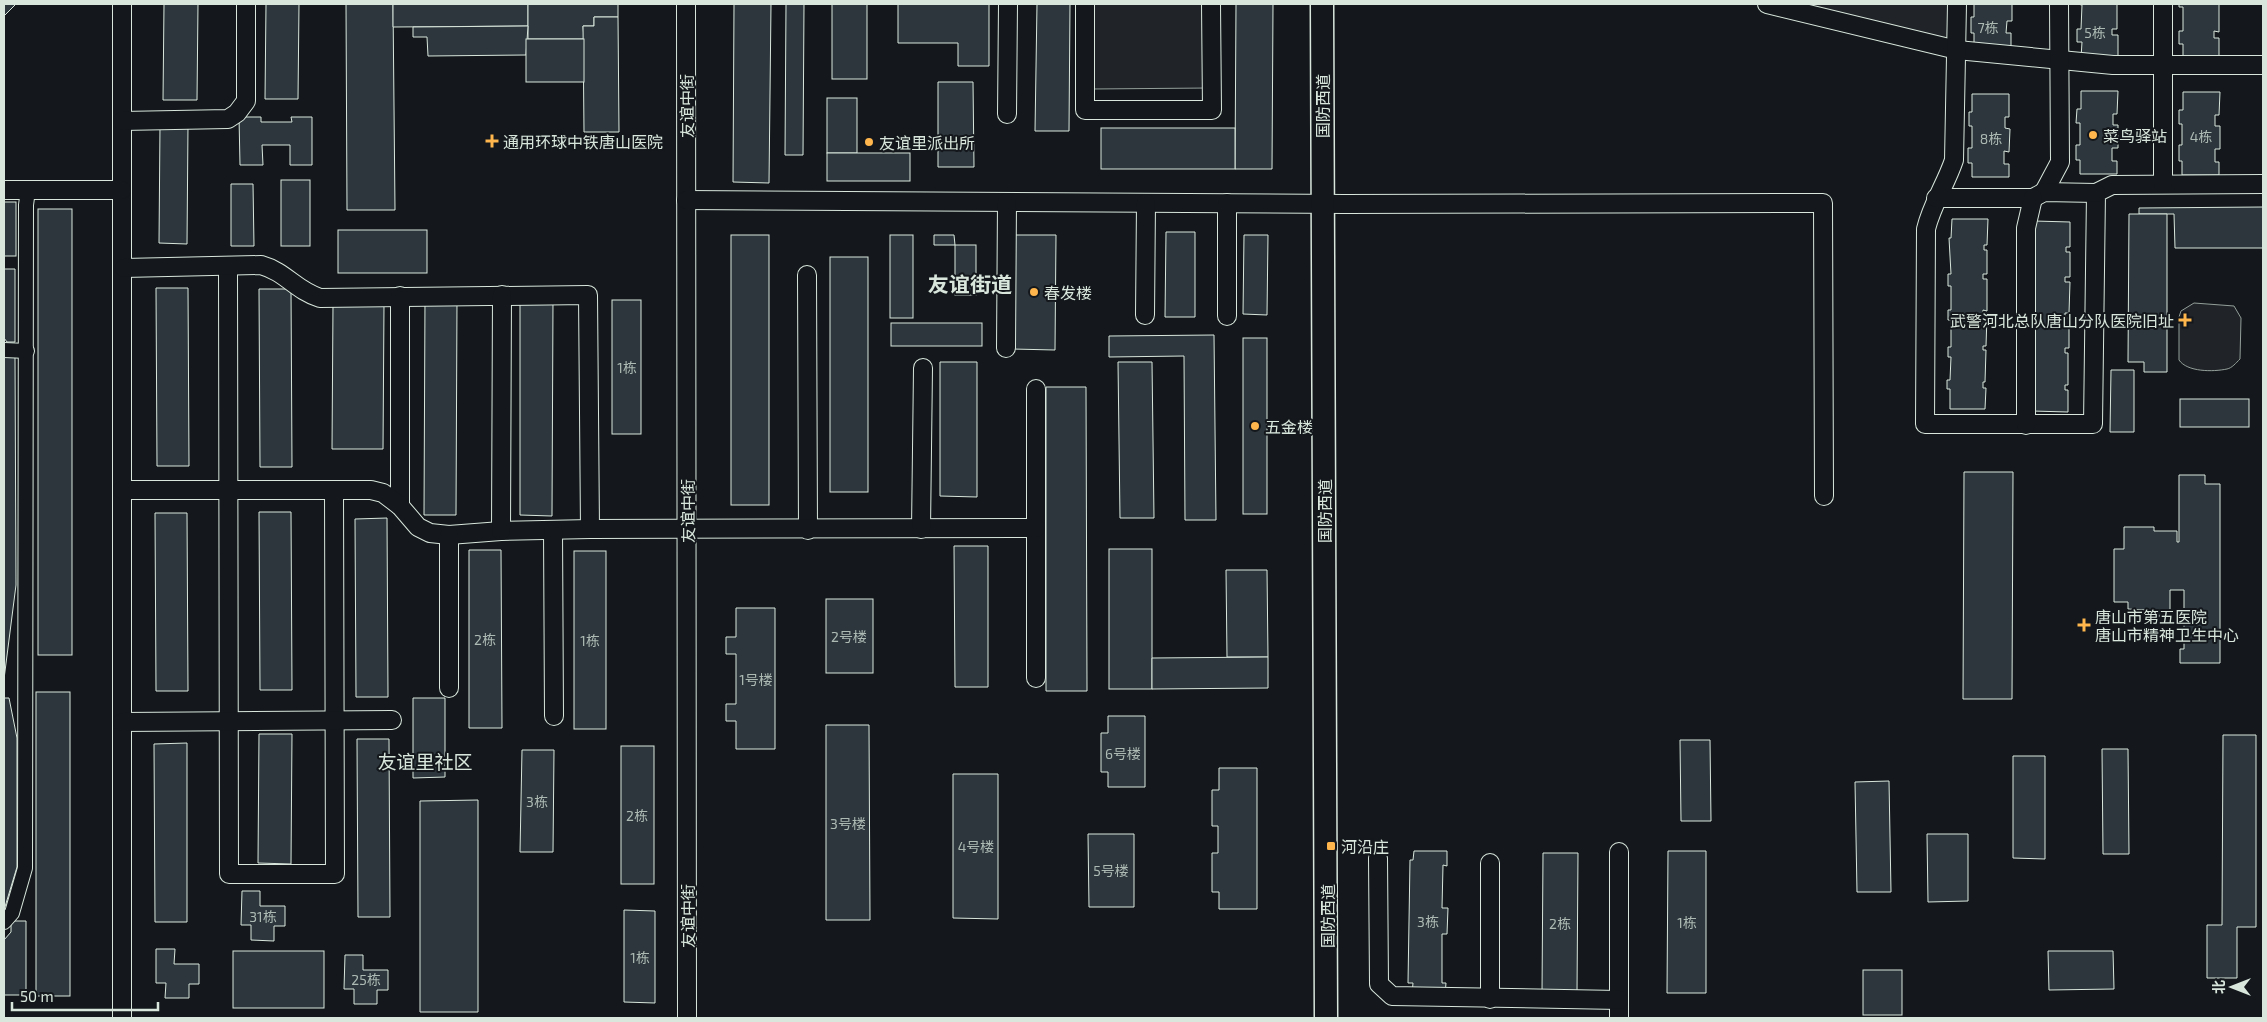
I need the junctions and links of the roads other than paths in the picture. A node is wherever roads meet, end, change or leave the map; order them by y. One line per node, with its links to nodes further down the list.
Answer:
1 (122, 4): 17 (street)
2 (246, 4): 17 (street)
3 (686, 4): 26 (street, 友谊中街)
4 (1008, 4): 16 (street)
5 (1085, 4): 6 (street)
6 (1211, 4)
7 (1322, 4): 30 (street, 国防西道)
8 (1773, 4): 12 (street)
9 (1957, 4): 12 (street)
10 (2059, 4): 13 (street)
11 (2163, 4): 14 (street)
12 (1957, 50): 13 (street); 25 (street)
13 (2060, 61): 14 (street); 24 (street)
14 (2163, 65): 15 (street); 18 (street)
15 (2263, 65)
16 (1007, 114)
17 (122, 121): 22 (street)
18 (2163, 184): 19 (street); 23 (street)
19 (2263, 184)
20 (4, 190): 21 (street)
21 (28, 190): 22 (street); 40 (street)
22 (122, 190): 32 (street)
23 (2096, 193): 24 (street); 43 (street)
24 (2038, 195): 25 (street); 43 (street)
25 (1936, 198): 43 (street)
26 (686, 200): 27 (street); 53 (street, 友谊中街)
27 (1007, 202): 28 (street); 38 (street)
28 (1146, 203): 29 (street); 36 (street)
29 (1228, 203): 30 (street); 37 (street)
30 (1322, 204): 47 (street); 72 (street, 国防西道)
31 (228, 267): 32 (street); 35 (street); 45 (street)
32 (124, 268): 44 (street)
33 (807, 275): 54 (street)
34 (502, 295): 35 (street); 50 (street); 55 (street)
35 (400, 296): 48 (street)
36 (1145, 315)
37 (1227, 316)
38 (1006, 348)
39 (4, 350): 40 (street)
40 (27, 351): 67 (street)
41 (923, 368): 51 (street)
42 (1036, 389): 49 (street)
43 (2026, 425)
44 (122, 490): 45 (street); 63 (street)
45 (229, 490): 46 (street); 61 (street)
46 (334, 490): 48 (street); 62 (street)
47 (1824, 496)
48 (400, 506): 56 (street)
49 (1036, 528): 51 (street); 57 (street)
50 (590, 529): 52 (street); 53 (street)
51 (921, 529): 54 (street)
52 (552, 530): 55 (street); 59 (street)
53 (686, 530): 54 (street); 71 (street, 友谊中街)
54 (808, 530)
55 (501, 531): 56 (street)
56 (449, 535): 58 (street)
57 (1036, 678)
58 (449, 688)
59 (554, 716)
60 (392, 720): 62 (street)
61 (229, 721): 62 (street); 62 (street); 63 (street)
62 (335, 721)
63 (122, 722): 70 (street)
64 (1620, 852): 69 (street)
65 (1378, 858): 68 (street)
66 (1490, 863): 68 (street)
67 (4, 922)
68 (1490, 999): 69 (street)
69 (1620, 1000): 73 (street)
70 (122, 1018)
71 (687, 1018)
72 (1326, 1018)
73 (1620, 1018)

